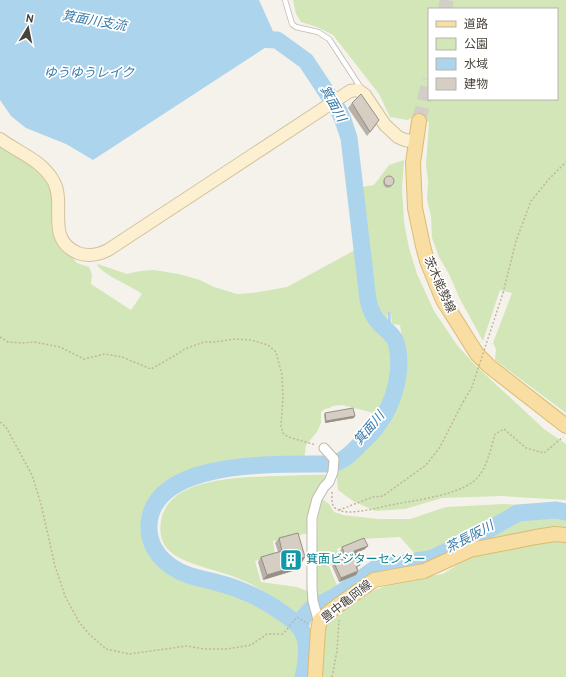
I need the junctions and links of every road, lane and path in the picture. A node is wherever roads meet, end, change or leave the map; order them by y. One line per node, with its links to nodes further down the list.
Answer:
1 (285, 0): 2 (lane)
2 (359, 91): 4 (street); 5 (street)
3 (419, 121): 5 (main road, 茨木能勢線)
4 (0, 139)
5 (416, 145): 9 (main road, 茨木能勢線)
6 (566, 162): 13 (path, bridge)
7 (0, 337): 11 (path)
8 (0, 422): 16 (path)
9 (566, 426)
10 (566, 434): 13 (path)
11 (324, 448): 16 (street)
12 (332, 491): 13 (path)
13 (339, 510)
14 (566, 535): 15 (main road, 豊中亀岡線)
15 (341, 604): 16 (main road, 豊中亀岡線); 18 (path)
16 (313, 614): 17 (main road, 豊中亀岡線)
17 (315, 677)
18 (332, 677)

